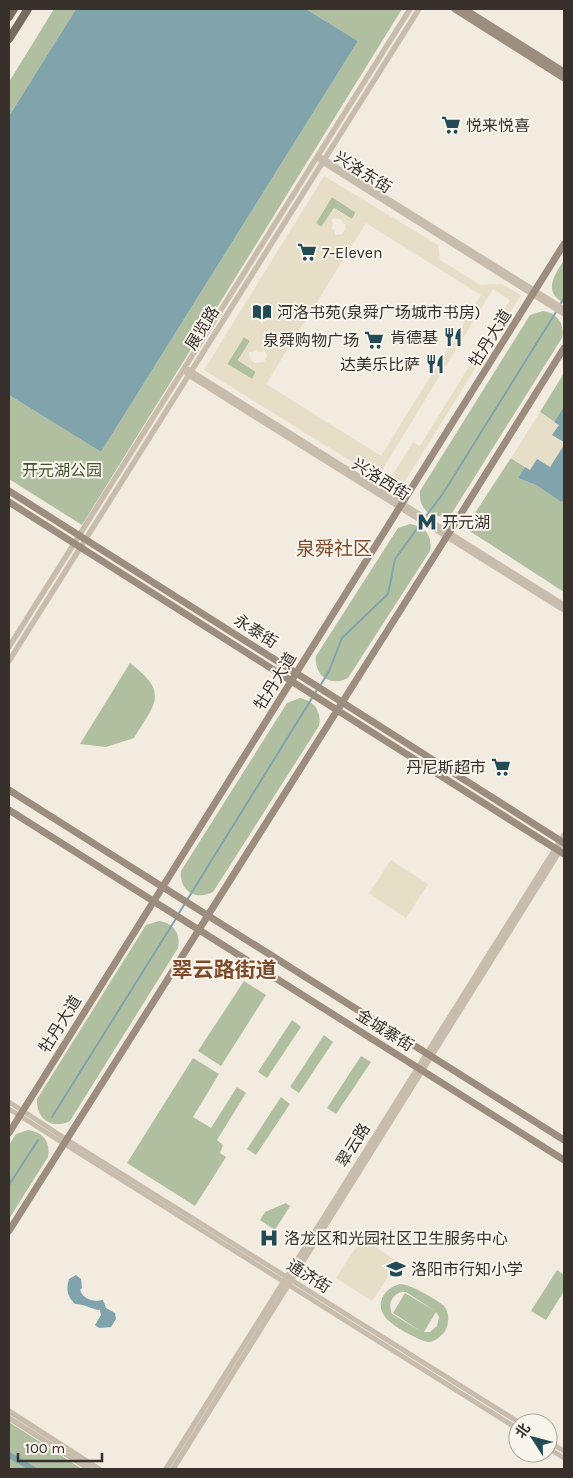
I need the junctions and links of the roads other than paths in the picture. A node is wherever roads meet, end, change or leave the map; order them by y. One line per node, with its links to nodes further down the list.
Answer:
1 (14, 9): 7 (main road)
2 (28, 9): 8 (main road)
3 (410, 9): 11 (street, 展览路)
4 (419, 9): 12 (street, 展览路)
5 (454, 9): 10 (main road)
6 (464, 9): 9 (main road)
7 (9, 17)
8 (9, 39)
9 (564, 72)
10 (564, 78)
11 (318, 158): 12 (street, 兴洛东街); 18 (street, 展览路)
12 (324, 161): 14 (street, 兴洛东街); 18 (street, 展览路)
13 (564, 244): 14 (main road, 牡丹大道)
14 (534, 292): 15 (street, 兴洛东街); 16 (street, 兴洛东街); 21 (main road, 牡丹大道)
15 (564, 309)
16 (564, 314)
17 (564, 348): 22 (main road)
18 (187, 371): 21 (street, 兴洛西街); 23 (street, 展览路)
19 (9, 491): 23 (main road, 永泰街)
20 (9, 502): 24 (main road, 永泰街)
21 (402, 505): 22 (street, 兴洛西街); 29 (main road, 牡丹大道)
22 (448, 535): 25 (street, 兴洛西街); 26 (street, 兴洛西街); 31 (main road)
23 (82, 537): 24 (street, 展览路); 29 (main road, 永泰街)
24 (77, 545): 27 (street, 展览路); 28 (street, 展览路); 30 (main road, 永泰街)
25 (564, 605)
26 (564, 610)
27 (9, 648)
28 (9, 661)
29 (296, 673): 30 (main road, 牡丹大道); 31 (main road, 永泰街)
30 (291, 681): 32 (main road, 永泰街); 36 (main road, 牡丹大道)
31 (342, 702): 32 (main road); 35 (main road, 永泰街)
32 (336, 710): 35 (main road, 永泰街); 38 (main road)
33 (9, 790): 36 (main road)
34 (9, 810): 37 (main road)
35 (562, 845): 40 (street, 翠云路)
36 (162, 886): 37 (main road, 牡丹大道); 38 (main road, 金城寨街)
37 (153, 902): 39 (main road, 金城寨街); 44 (main road, 牡丹大道)
38 (207, 915): 39 (main road); 40 (main road, 金城寨街)
39 (198, 930): 41 (main road, 金城寨街); 47 (main road)
40 (429, 1054): 41 (street, 翠云路); 46 (main road, 金城寨街)
41 (420, 1068): 48 (main road, 金城寨街); 50 (street, 翠云路)
42 (9, 1102): 44 (street, 通济街)
43 (9, 1109): 44 (street, 通济街)
44 (21, 1113): 45 (main road, 牡丹大道); 47 (street, 通济街)
45 (9, 1133)
46 (564, 1140)
47 (65, 1142): 49 (main road); 50 (street, 通济街)
48 (564, 1160)
49 (9, 1231)
50 (287, 1281): 52 (street, 通济街); 54 (street, 通济街); 57 (street, 翠云路); 58 (street, 翠云路)
51 (9, 1411): 56 (street)
52 (508, 1416)
53 (9, 1418): 55 (street)
54 (508, 1423)
55 (89, 1469)
56 (99, 1469)
57 (166, 1469)
58 (173, 1469)

